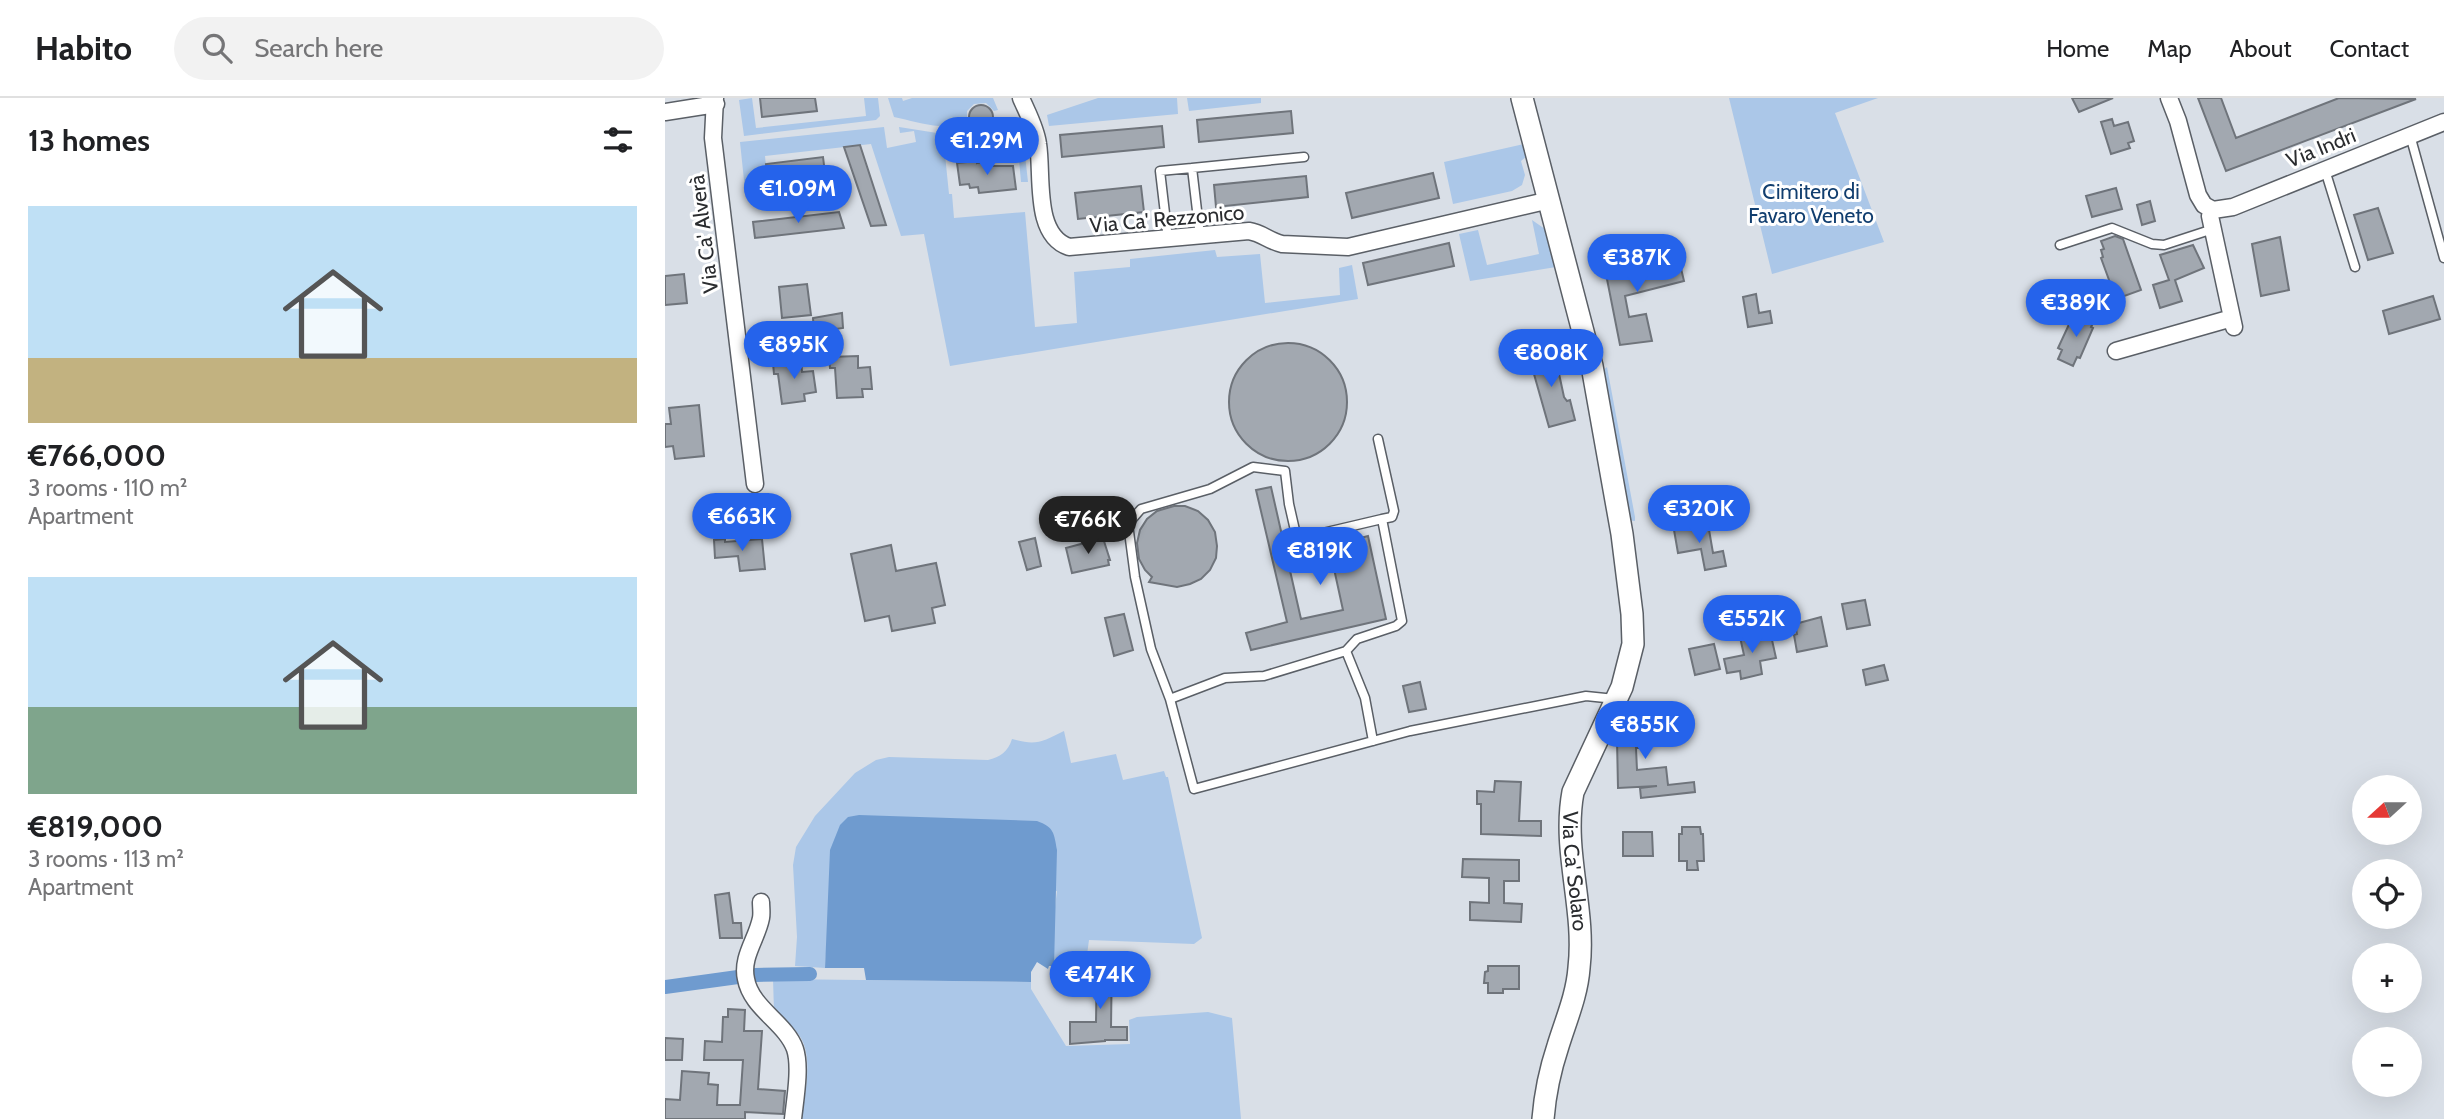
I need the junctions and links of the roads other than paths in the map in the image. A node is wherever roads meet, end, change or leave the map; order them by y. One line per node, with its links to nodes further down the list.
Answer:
1 (1021, 98): 15 (street, Via Ca' Rezzonico)
2 (1523, 98): 11 (street, Via Ca' Solaro)
3 (2169, 98): 12 (street)
4 (715, 101): 5 (street, Via Ca' Alverà); 21 (street, Via Ca' Alverà)
5 (665, 112)
6 (2444, 122): 7 (street, Via Indri)
7 (2410, 135): 10 (street, Via Indri); 17 (lane)
8 (1304, 157): 9 (lane)
9 (1192, 168): 14 (lane); 15 (lane)
10 (2325, 170): 12 (street, Via Indri); 18 (lane)
11 (1550, 200): 14 (street, Via Ca' Rezzonico); 25 (street, Via Ca' Solaro)
12 (2213, 210): 13 (street)
13 (2213, 229): 16 (lane); 19 (street)
14 (1200, 236): 15 (street, Via Ca' Rezzonico)
15 (1168, 239)
16 (2060, 245)
17 (2444, 258)
18 (2354, 267)
19 (2116, 351)
20 (1378, 439): 22 (lane)
21 (755, 484)
22 (1382, 519): 23 (lane); 24 (lane)
23 (1346, 651): 24 (lane); 26 (lane)
24 (1170, 699): 26 (lane)
25 (1618, 699): 26 (lane); 29 (street, Via Ca' Solaro)
26 (1373, 741)
27 (761, 902): 28 (street)
28 (793, 1119)
29 (1543, 1119)

